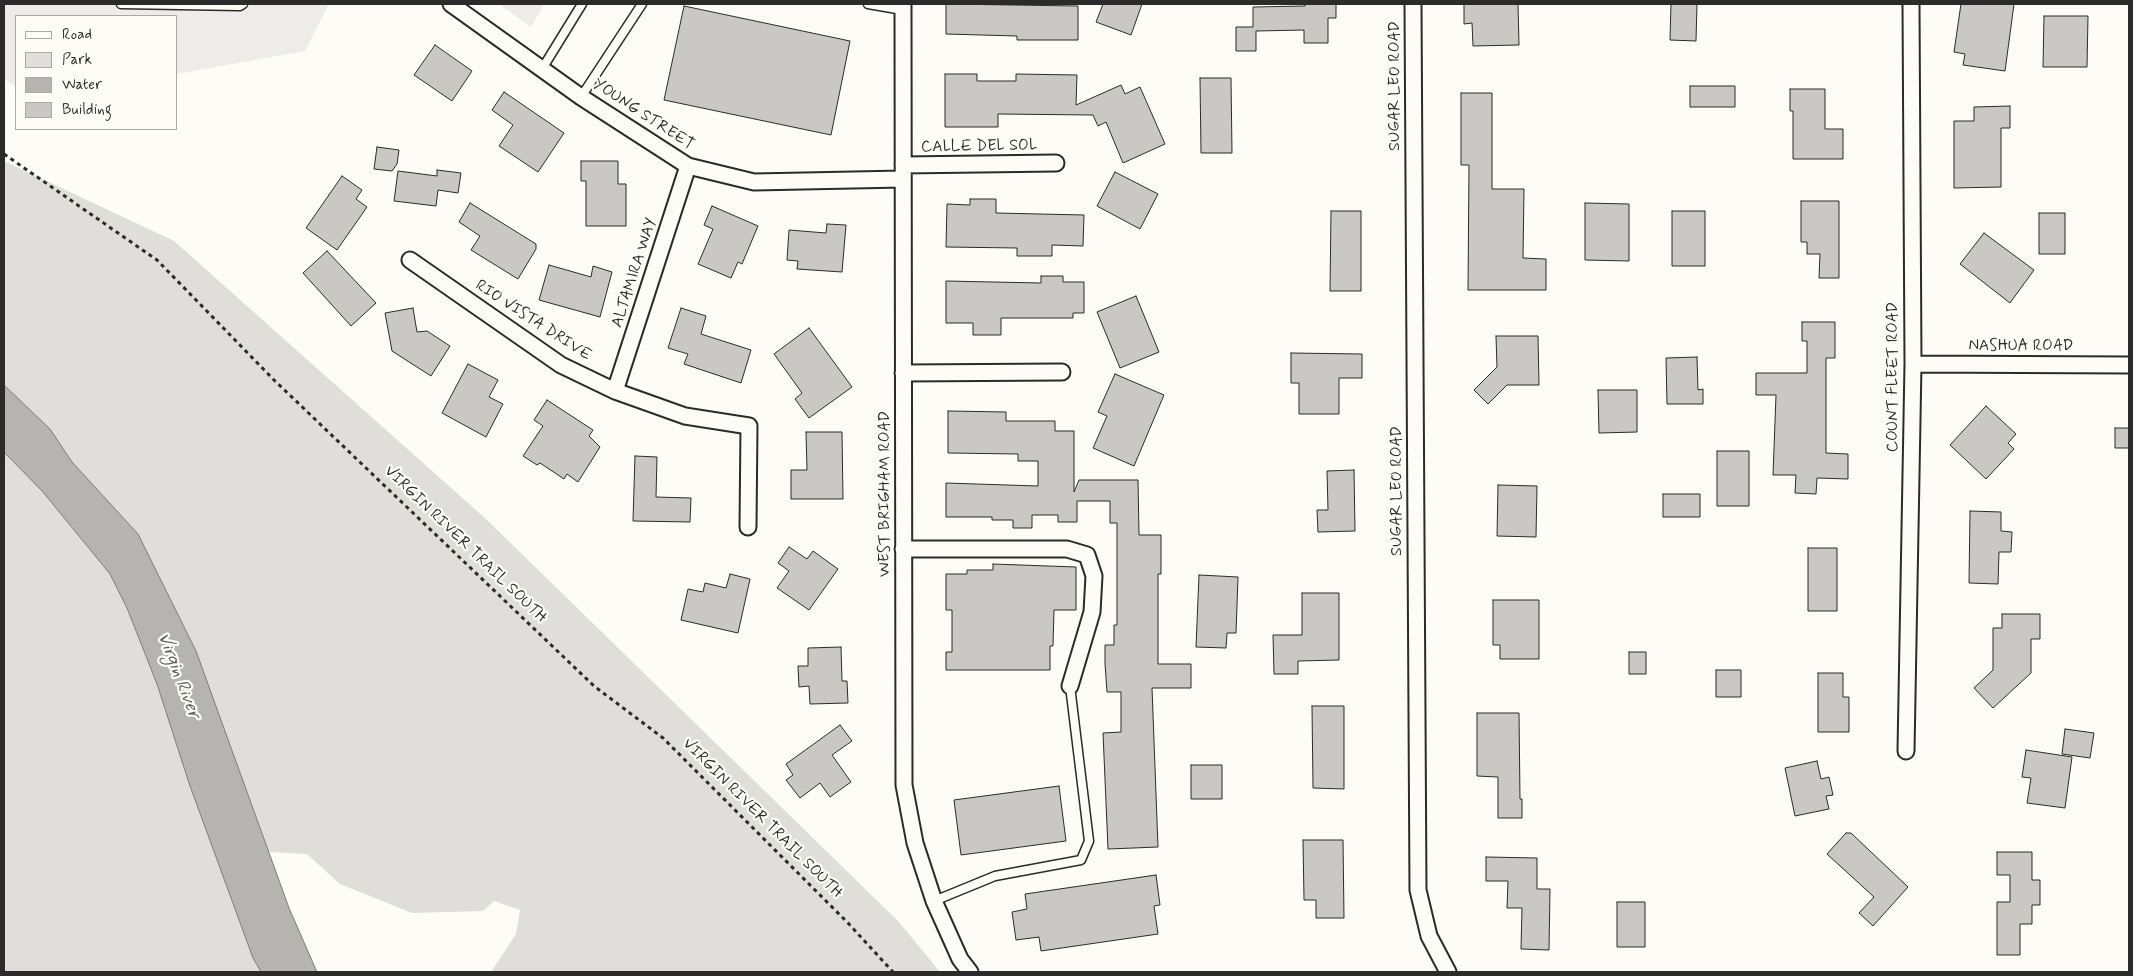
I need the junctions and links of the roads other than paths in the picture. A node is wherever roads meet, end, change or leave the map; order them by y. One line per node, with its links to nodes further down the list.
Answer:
1 (121, 4): 2 (lane)
2 (243, 4)
3 (451, 4): 10 (street, YOUNG STREET)
4 (582, 4): 10 (lane)
5 (642, 4): 11 (lane)
6 (868, 4): 9 (lane)
7 (1413, 4): 27 (street, SUGAR LEO ROAD)
8 (1911, 4): 16 (street, COUNT FLEET ROAD)
9 (903, 7): 14 (street, WEST BRIGHAM ROAD)
10 (542, 68): 11 (street, YOUNG STREET)
11 (581, 97): 13 (street, YOUNG STREET)
12 (1056, 163): 14 (street, CALLE DEL SOL)
13 (688, 166): 14 (street, YOUNG STREET); 20 (street, ALTAMIRA WAY)
14 (903, 172): 19 (street, WEST BRIGHAM ROAD)
15 (410, 260): 20 (street, RIO VISTA DRIVE)
16 (1913, 364): 17 (street, NASHUA ROAD); 24 (street, COUNT FLEET ROAD)
17 (2129, 365)
18 (1062, 372): 19 (street)
19 (903, 373): 22 (street, WEST BRIGHAM ROAD)
20 (615, 391): 21 (street, RIO VISTA DRIVE)
21 (748, 527)
22 (903, 549): 23 (street); 25 (street, WEST BRIGHAM ROAD)
23 (1070, 686): 25 (lane)
24 (1906, 750)
25 (934, 901): 26 (street, WEST BRIGHAM ROAD)
26 (970, 972)
27 (1448, 972)

